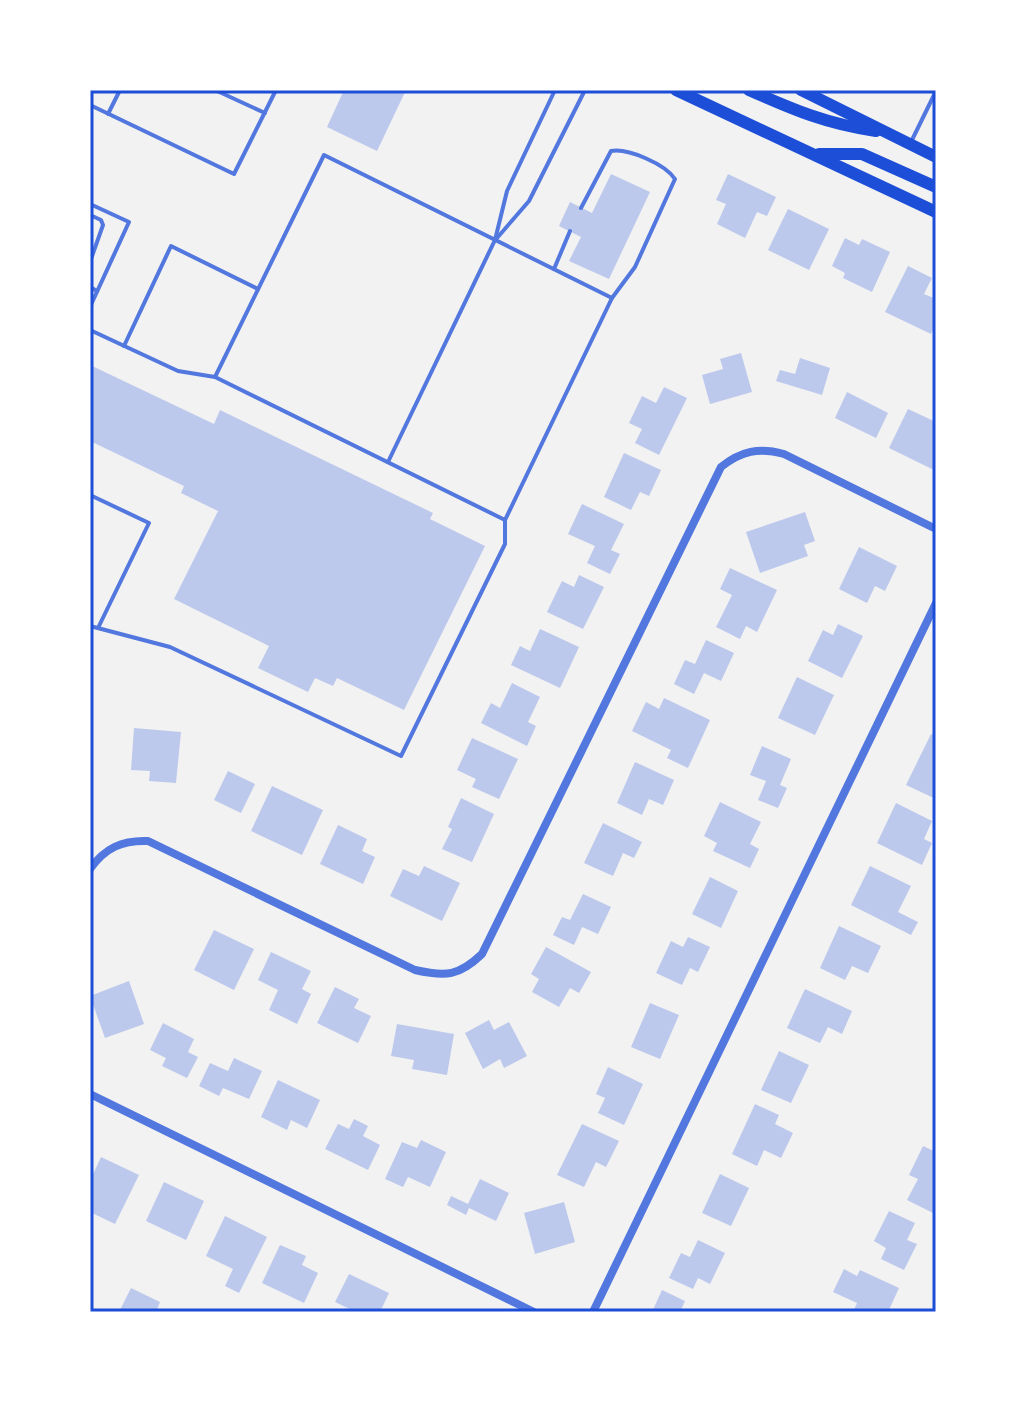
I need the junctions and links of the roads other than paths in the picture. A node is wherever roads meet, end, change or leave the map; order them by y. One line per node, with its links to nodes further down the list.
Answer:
1 (120, 90): 12 (lane)
2 (215, 90): 11 (lane)
3 (276, 90): 11 (lane)
4 (555, 90): 23 (lane)
5 (585, 90): 23 (lane)
6 (676, 90): 15 (main road)
7 (749, 90): 13 (main road)
8 (801, 90): 13 (main road)
9 (936, 91): 14 (lane)
10 (90, 105): 12 (lane)
11 (265, 113): 12 (lane)
12 (108, 114)
13 (887, 132): 14 (main road)
14 (910, 144): 16 (main road)
15 (816, 154): 17 (main road); 20 (main road)
16 (936, 157)
17 (936, 187)
18 (90, 204): 28 (lane)
19 (581, 208): 29 (lane)
20 (936, 212)
21 (90, 215): 24 (lane)
22 (570, 231): 25 (lane)
23 (495, 240): 25 (lane); 27 (lane); 34 (lane)
24 (90, 262)
25 (554, 269): 29 (lane)
26 (90, 287): 28 (lane)
27 (258, 289): 32 (lane); 33 (lane)
28 (97, 291): 30 (lane)
29 (612, 298): 36 (lane)
30 (90, 307)
31 (90, 330): 32 (lane)
32 (124, 346): 33 (lane)
33 (215, 377): 34 (lane)
34 (388, 462): 36 (lane)
35 (90, 495): 40 (lane)
36 (505, 520): 40 (lane)
37 (936, 529): 41 (street)
38 (936, 603): 44 (street)
39 (90, 626): 40 (lane)
40 (98, 628)
41 (90, 869)
42 (90, 1094): 43 (street)
43 (534, 1312)
44 (593, 1312)

